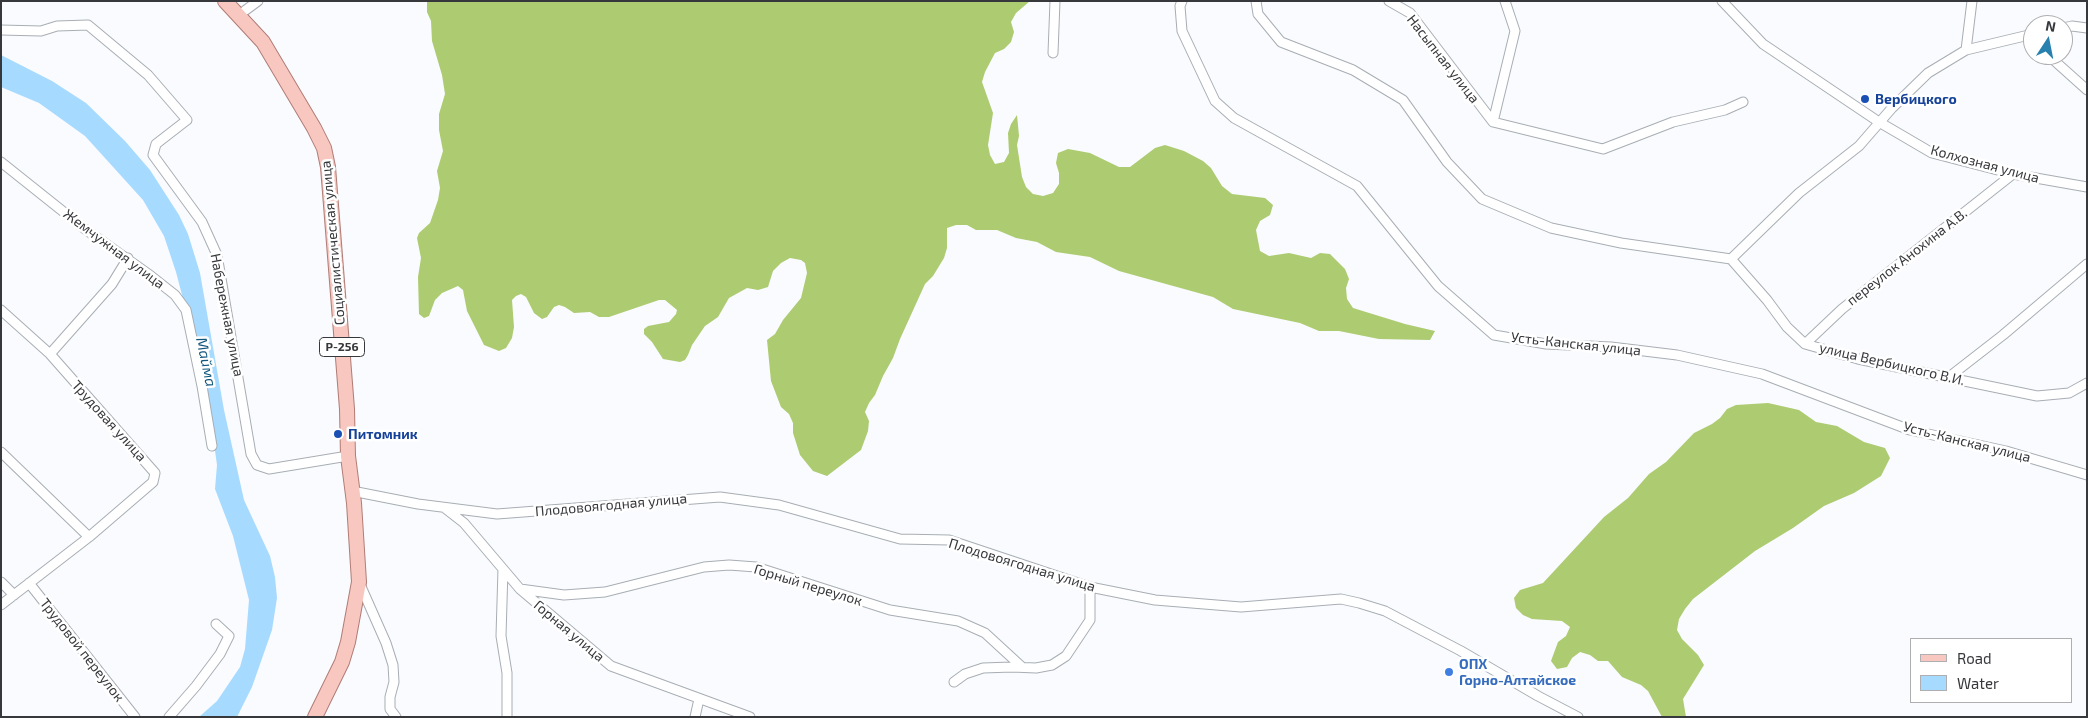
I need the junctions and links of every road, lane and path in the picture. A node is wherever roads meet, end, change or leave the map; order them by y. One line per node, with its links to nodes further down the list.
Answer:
1 (225, 1): 10 (main road, Социалистическая улица / Р-256)
2 (258, 1): 10 (street)
3 (1055, 1): 16 (street)
4 (1182, 1): 36 (street, Усть-Канская улица)
5 (1256, 1): 26 (street)
6 (1389, 1): 20 (street, Насыпная улица)
7 (1505, 1): 20 (street)
8 (1722, 1): 21 (street, Колхозная улица)
9 (1972, 1): 15 (street)
10 (239, 15): 35 (main road, Социалистическая улица / Р-256)
11 (2073, 26): 12 (street)
12 (2087, 28)
13 (1, 30): 35 (street, Набережная улица)
14 (2023, 39): 15 (street)
15 (1966, 50): 21 (street)
16 (1053, 53)
17 (2059, 65): 18 (street)
18 (2087, 90)
19 (1743, 102): 20 (street)
20 (1493, 122)
21 (1879, 122): 23 (street, Колхозная улица); 26 (street)
22 (1, 162): 25 (street, Жемчужная улица)
23 (2013, 174): 24 (street, Колхозная улица); 29 (street, переулок Анохина А.В.)
24 (2087, 187)
25 (128, 258): 30 (street); 33 (street, Жемчужная улица)
26 (1731, 259): 29 (street, улица Вербицкого В.И.)
27 (2087, 264): 31 (street)
28 (1, 310): 30 (street, Трудовая улица)
29 (1805, 344): 31 (street, улица Вербицкого В.И.)
30 (50, 354): 39 (street, Трудовая улица)
31 (1949, 377): 32 (street, улица Вербицкого В.И.)
32 (2087, 382)
33 (212, 446)
34 (1, 452): 39 (street)
35 (348, 456): 37 (main road, Социалистическая улица / Р-256)
36 (2086, 474)
37 (352, 492): 38 (street, Плодовоягодная улица); 43 (main road, Социалистическая улица / Р-256)
38 (446, 509): 40 (street, Горная улица); 44 (street, Плодовоягодная улица)
39 (89, 538): 42 (street, Трудовая улица)
40 (503, 570): 45 (street, Горная улица); 56 (street)
41 (1, 582): 46 (street)
42 (29, 582): 46 (street, Трудовая улица); 52 (street, Трудовой переулок)
43 (359, 582): 54 (main road, Социалистическая улица / Р-256); 55 (street)
44 (1090, 587): 49 (street); 59 (street, Плодовоягодная улица)
45 (520, 589): 49 (street, Горный переулок); 51 (street, Горная улица)
46 (14, 595): 47 (street, Трудовая улица)
47 (1, 605)
48 (216, 624): 53 (street)
49 (1022, 667): 50 (street)
50 (954, 682)
51 (699, 699): 57 (street); 58 (street, Горная улица)
52 (135, 717)
53 (169, 717)
54 (314, 717)
55 (396, 717)
56 (507, 717)
57 (695, 717)
58 (750, 717)
59 (1578, 717)

